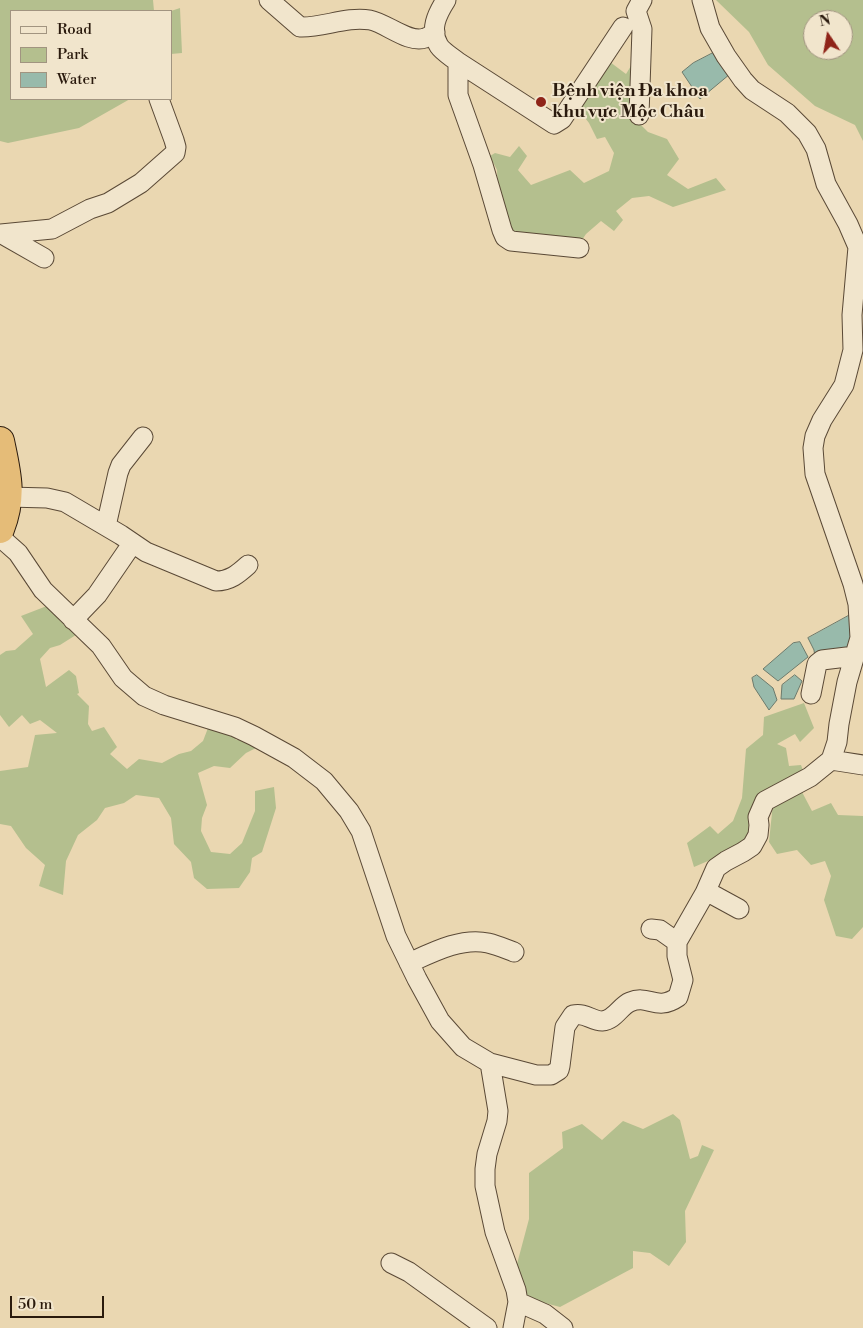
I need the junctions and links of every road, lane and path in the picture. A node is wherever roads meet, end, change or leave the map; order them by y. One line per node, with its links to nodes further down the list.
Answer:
1 (269, 0): 6 (street)
2 (446, 0): 6 (street)
3 (642, 0): 9 (street)
4 (702, 0): 13 (street)
5 (624, 27): 7 (street)
6 (435, 32): 7 (street)
7 (458, 62): 11 (street)
8 (159, 100): 10 (street)
9 (639, 116)
10 (1, 234): 12 (street)
11 (579, 248)
12 (44, 258)
13 (859, 294): 14 (street)
14 (858, 354): 24 (street)
15 (143, 437): 18 (street)
16 (0, 441): 17 (highway)
17 (8, 497): 18 (street); 19 (highway)
18 (106, 526): 21 (street)
19 (0, 529)
20 (0, 537): 23 (street)
21 (132, 544): 22 (street); 23 (street)
22 (248, 565)
23 (73, 620): 33 (street)
24 (855, 656): 25 (street); 26 (street)
25 (811, 694)
26 (831, 760): 27 (street); 28 (street)
27 (863, 765)
28 (706, 891): 29 (street); 31 (street)
29 (739, 909)
30 (651, 929): 31 (street)
31 (677, 942): 34 (street)
32 (514, 952): 33 (street)
33 (409, 963): 34 (street)
34 (490, 1063): 36 (street)
35 (391, 1263): 37 (street)
36 (518, 1302): 38 (street); 39 (street)
37 (486, 1328)
38 (513, 1328)
39 (563, 1328)

